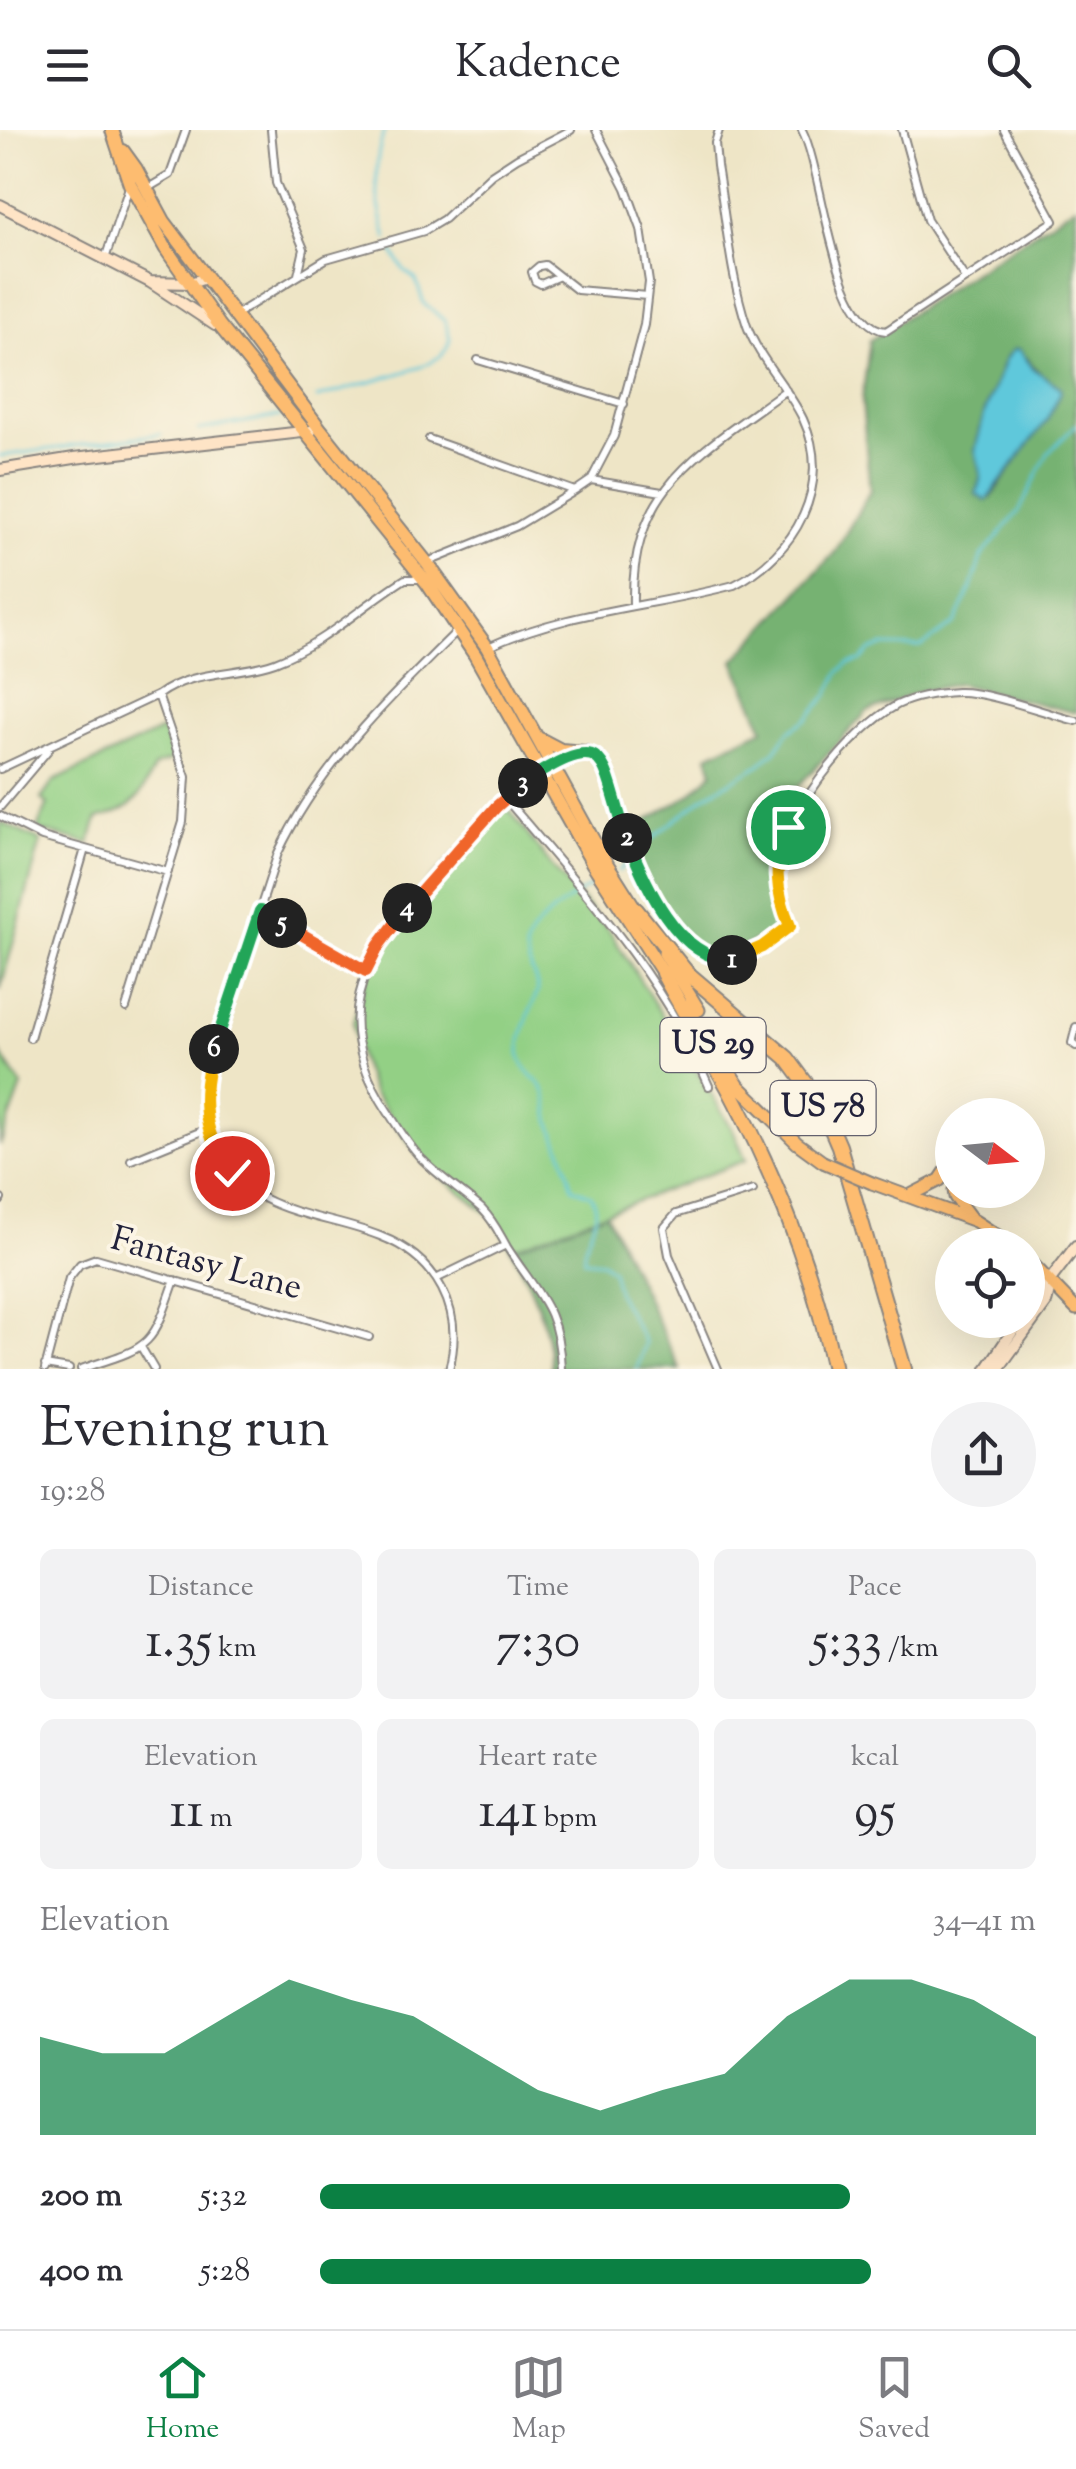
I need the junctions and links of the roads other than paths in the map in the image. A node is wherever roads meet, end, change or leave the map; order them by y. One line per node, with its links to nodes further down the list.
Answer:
1 (112, 130): 10 (highway, US 29)
2 (186, 130): 12 (street)
3 (271, 130): 15 (street)
4 (571, 130): 15 (street)
5 (596, 130): 21 (street)
6 (719, 130): 25 (street)
7 (802, 130): 18 (street)
8 (902, 130): 18 (street)
9 (1004, 130): 18 (street)
10 (118, 146): 11 (highway, US 29); 12 (highway, US 29)
11 (130, 184): 14 (street); 20 (highway, US 29)
12 (146, 189): 17 (highway, US 29)
13 (0, 205): 14 (main road)
14 (105, 258): 19 (main road)
15 (298, 275): 22 (street)
16 (557, 276): 21 (street)
17 (206, 278): 20 (main road); 22 (highway, US 29)
18 (965, 278)
19 (150, 282): 20 (main road); 23 (main road)
20 (190, 284): 23 (highway, US 29)
21 (646, 296): 26 (street)
22 (234, 316): 27 (highway, US 29)
23 (228, 335): 27 (highway, US 29)
24 (478, 360): 26 (street)
25 (786, 390): 32 (street); 37 (street)
26 (624, 404): 30 (street)
27 (314, 431): 29 (main road); 33 (highway, US 29); 34 (highway, US 29)
28 (430, 439): 31 (street)
29 (0, 470)
30 (592, 480): 31 (street); 32 (street)
31 (576, 491): 34 (street)
32 (662, 492): 37 (street)
33 (400, 550): 35 (street); 36 (highway, US 29)
34 (426, 563): 39 (highway, US 29)
35 (396, 584): 36 (street); 40 (street)
36 (426, 584): 38 (highway, US 29)
37 (633, 605): 39 (street)
38 (458, 630): 46 (highway, US 29); 57 (street)
39 (487, 647): 42 (highway, US 29)
40 (158, 695): 43 (street); 54 (street)
41 (1076, 721): 44 (street)
42 (537, 737): 44 (highway); 46 (highway, US 29)
43 (54, 744): 47 (street); 50 (street)
44 (584, 752): 45 (street); 48 (highway)
45 (570, 757)
46 (546, 768): 48 (highway, US 29); 49 (street); 53 (highway, US 29)
47 (0, 769)
48 (567, 792): 53 (highway, US 29)
49 (505, 798): 58 (street); 64 (street)
50 (0, 806)
51 (0, 816): 52 (street)
52 (85, 849): 54 (street); 62 (street)
53 (598, 861): 55 (highway, US 29)
54 (168, 872): 60 (street)
55 (616, 888): 56 (highway, US 29); 59 (highway, US 29)
56 (636, 910): 65 (main road, US 29); 93 (highway, US 78)
57 (260, 911): 58 (street); 66 (street)
58 (366, 971): 74 (street)
59 (662, 973): 65 (main road, US 29); 92 (highway, US 78)
60 (126, 1008)
61 (1076, 1026): 63 (street)
62 (30, 1038)
63 (1074, 1044)
64 (709, 1086)
65 (767, 1114): 70 (main road, US 29, bridge)
66 (207, 1128): 67 (street); 77 (street)
67 (130, 1160)
68 (935, 1183): 70 (main road)
69 (753, 1190): 91 (street)
70 (911, 1195): 72 (main road, US 29)
71 (964, 1208): 72 (main road)
72 (973, 1220): 73 (main road, US 29)
73 (985, 1228)
74 (506, 1245): 77 (street); 90 (street)
75 (1076, 1246): 79 (main road)
76 (1045, 1276): 79 (main road)
77 (438, 1278): 89 (street)
78 (175, 1280): 82 (street, Fantasy Lane); 84 (street); 85 (street, Fantasy Lane)
79 (1051, 1282): 80 (main road); 81 (main road); 95 (main road)
80 (1045, 1289)
81 (1076, 1309)
82 (369, 1337)
83 (1008, 1338): 94 (main road)
84 (141, 1347): 87 (street); 88 (street)
85 (45, 1367): 86 (street)
86 (69, 1369)
87 (81, 1369)
88 (154, 1369)
89 (450, 1369)
90 (561, 1369)
91 (718, 1369)
92 (834, 1369)
93 (904, 1369)
94 (987, 1369)
95 (998, 1369)

